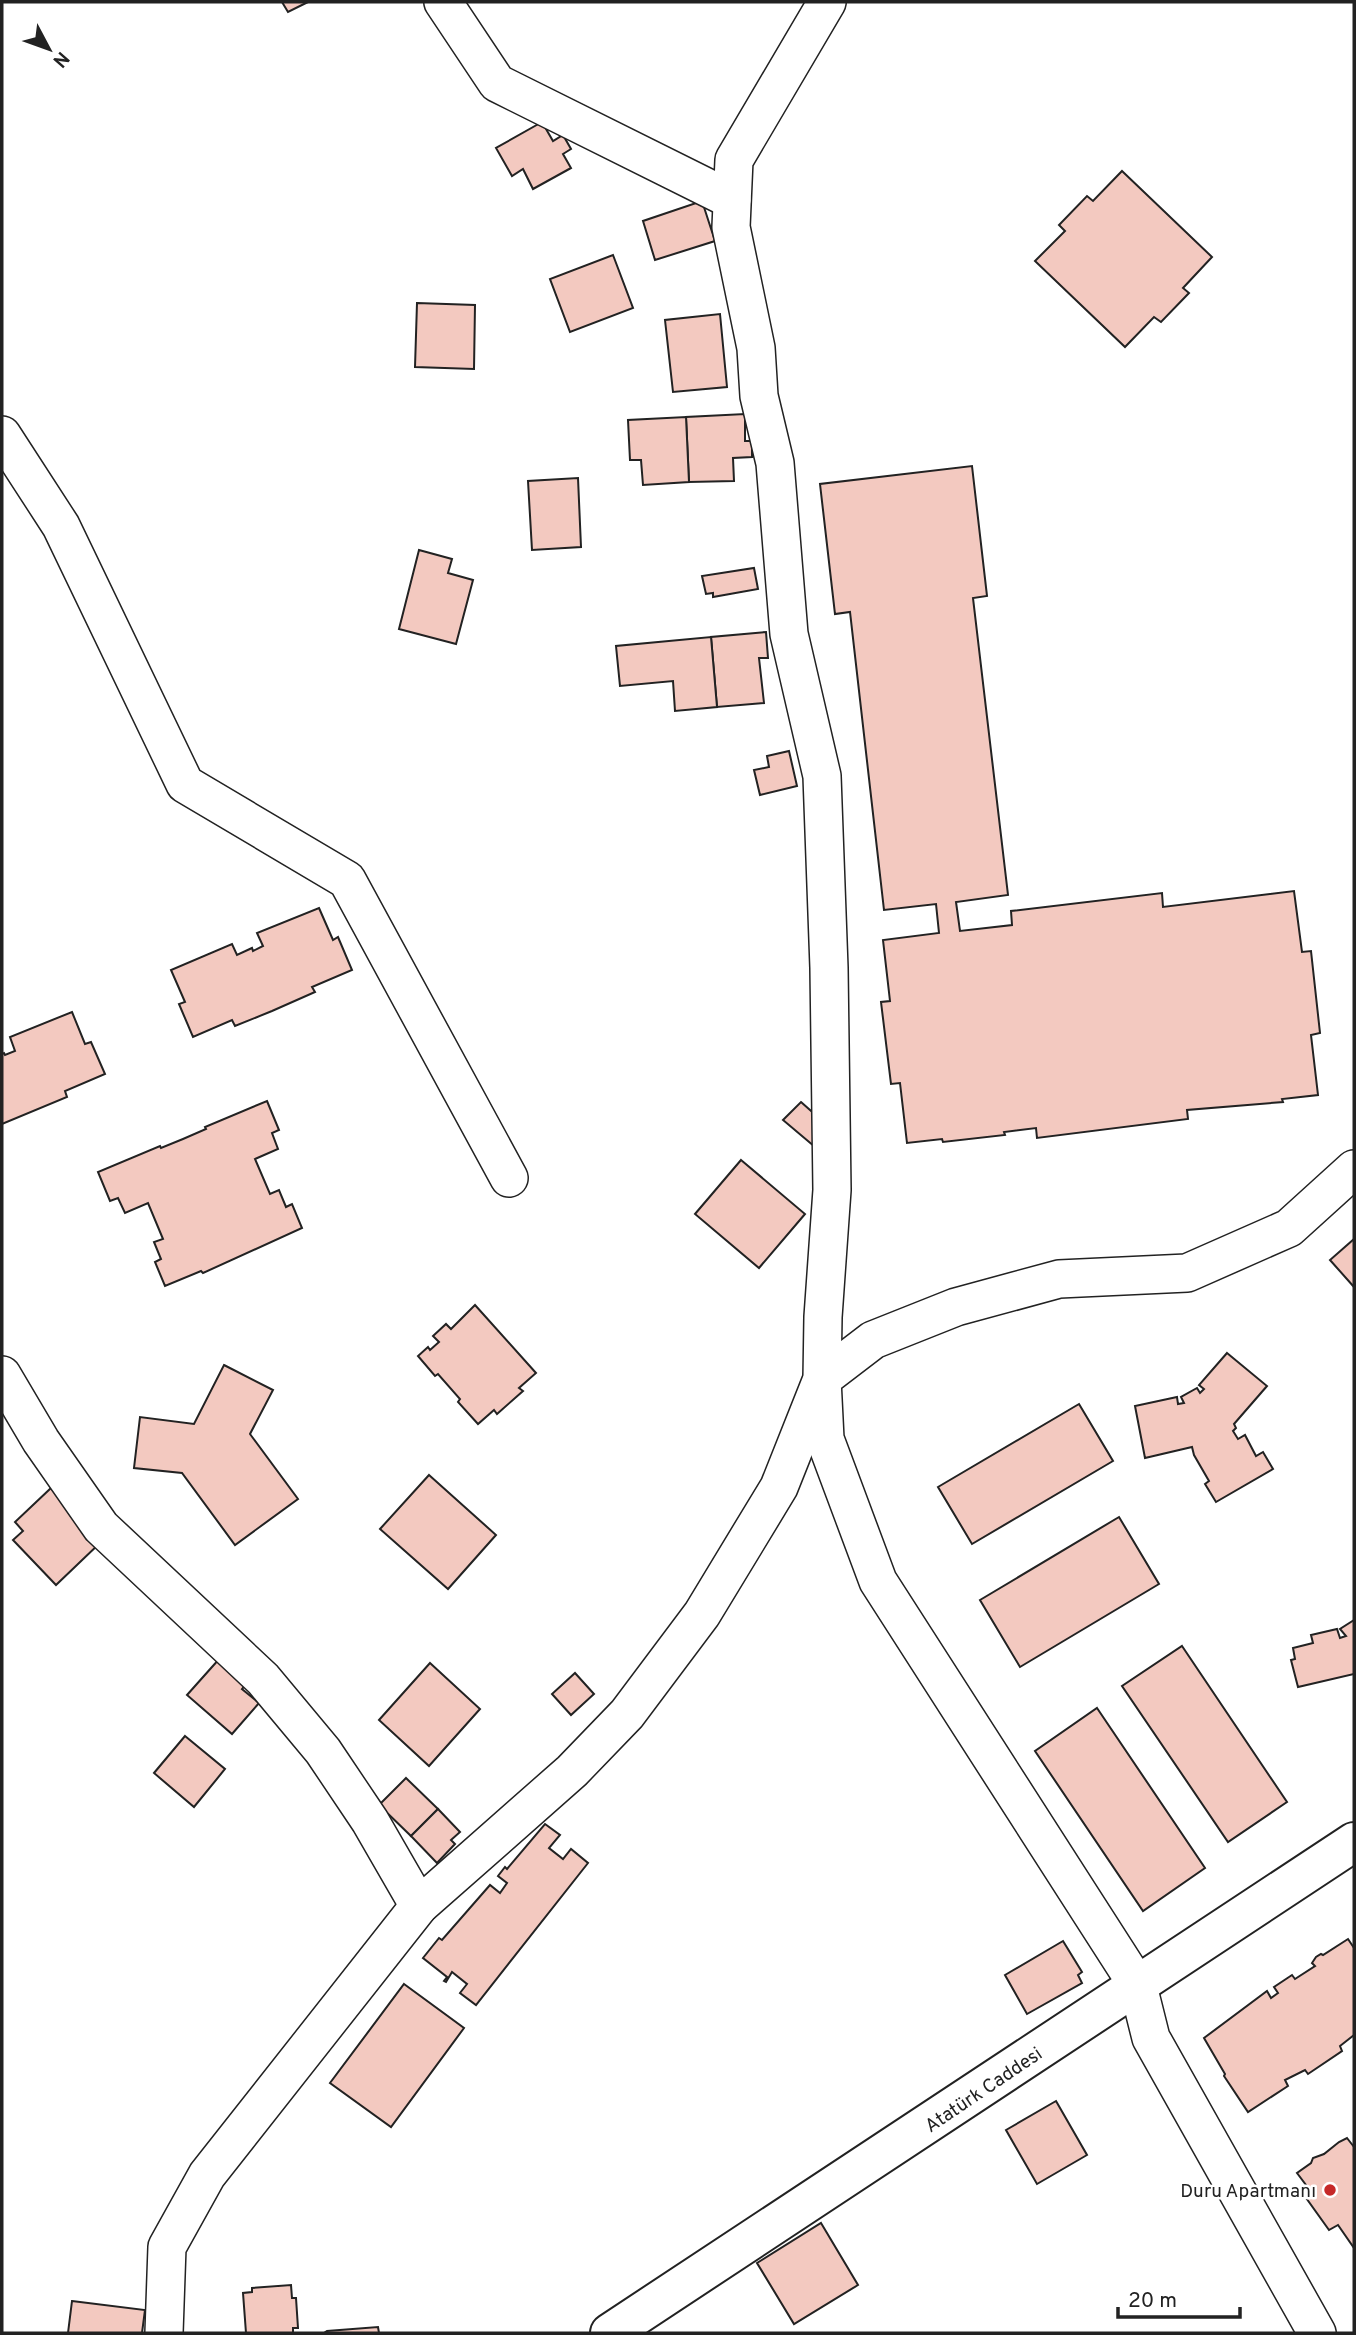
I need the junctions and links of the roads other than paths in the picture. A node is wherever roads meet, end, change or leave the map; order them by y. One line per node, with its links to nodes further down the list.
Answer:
1 (443, 2): 3 (street)
2 (827, 2): 3 (street)
3 (732, 200): 8 (street)
4 (2, 435): 6 (street)
5 (1354, 1169): 8 (street)
6 (509, 1178)
7 (2, 1375): 10 (street)
8 (822, 1379): 10 (street); 11 (street)
9 (1354, 1842): 11 (street, Atatürk Caddesi)
10 (419, 1906): 12 (street)
11 (1138, 1986): 13 (street, Atatürk Caddesi); 14 (street)
12 (164, 2333)
13 (610, 2333)
14 (1317, 2333)

